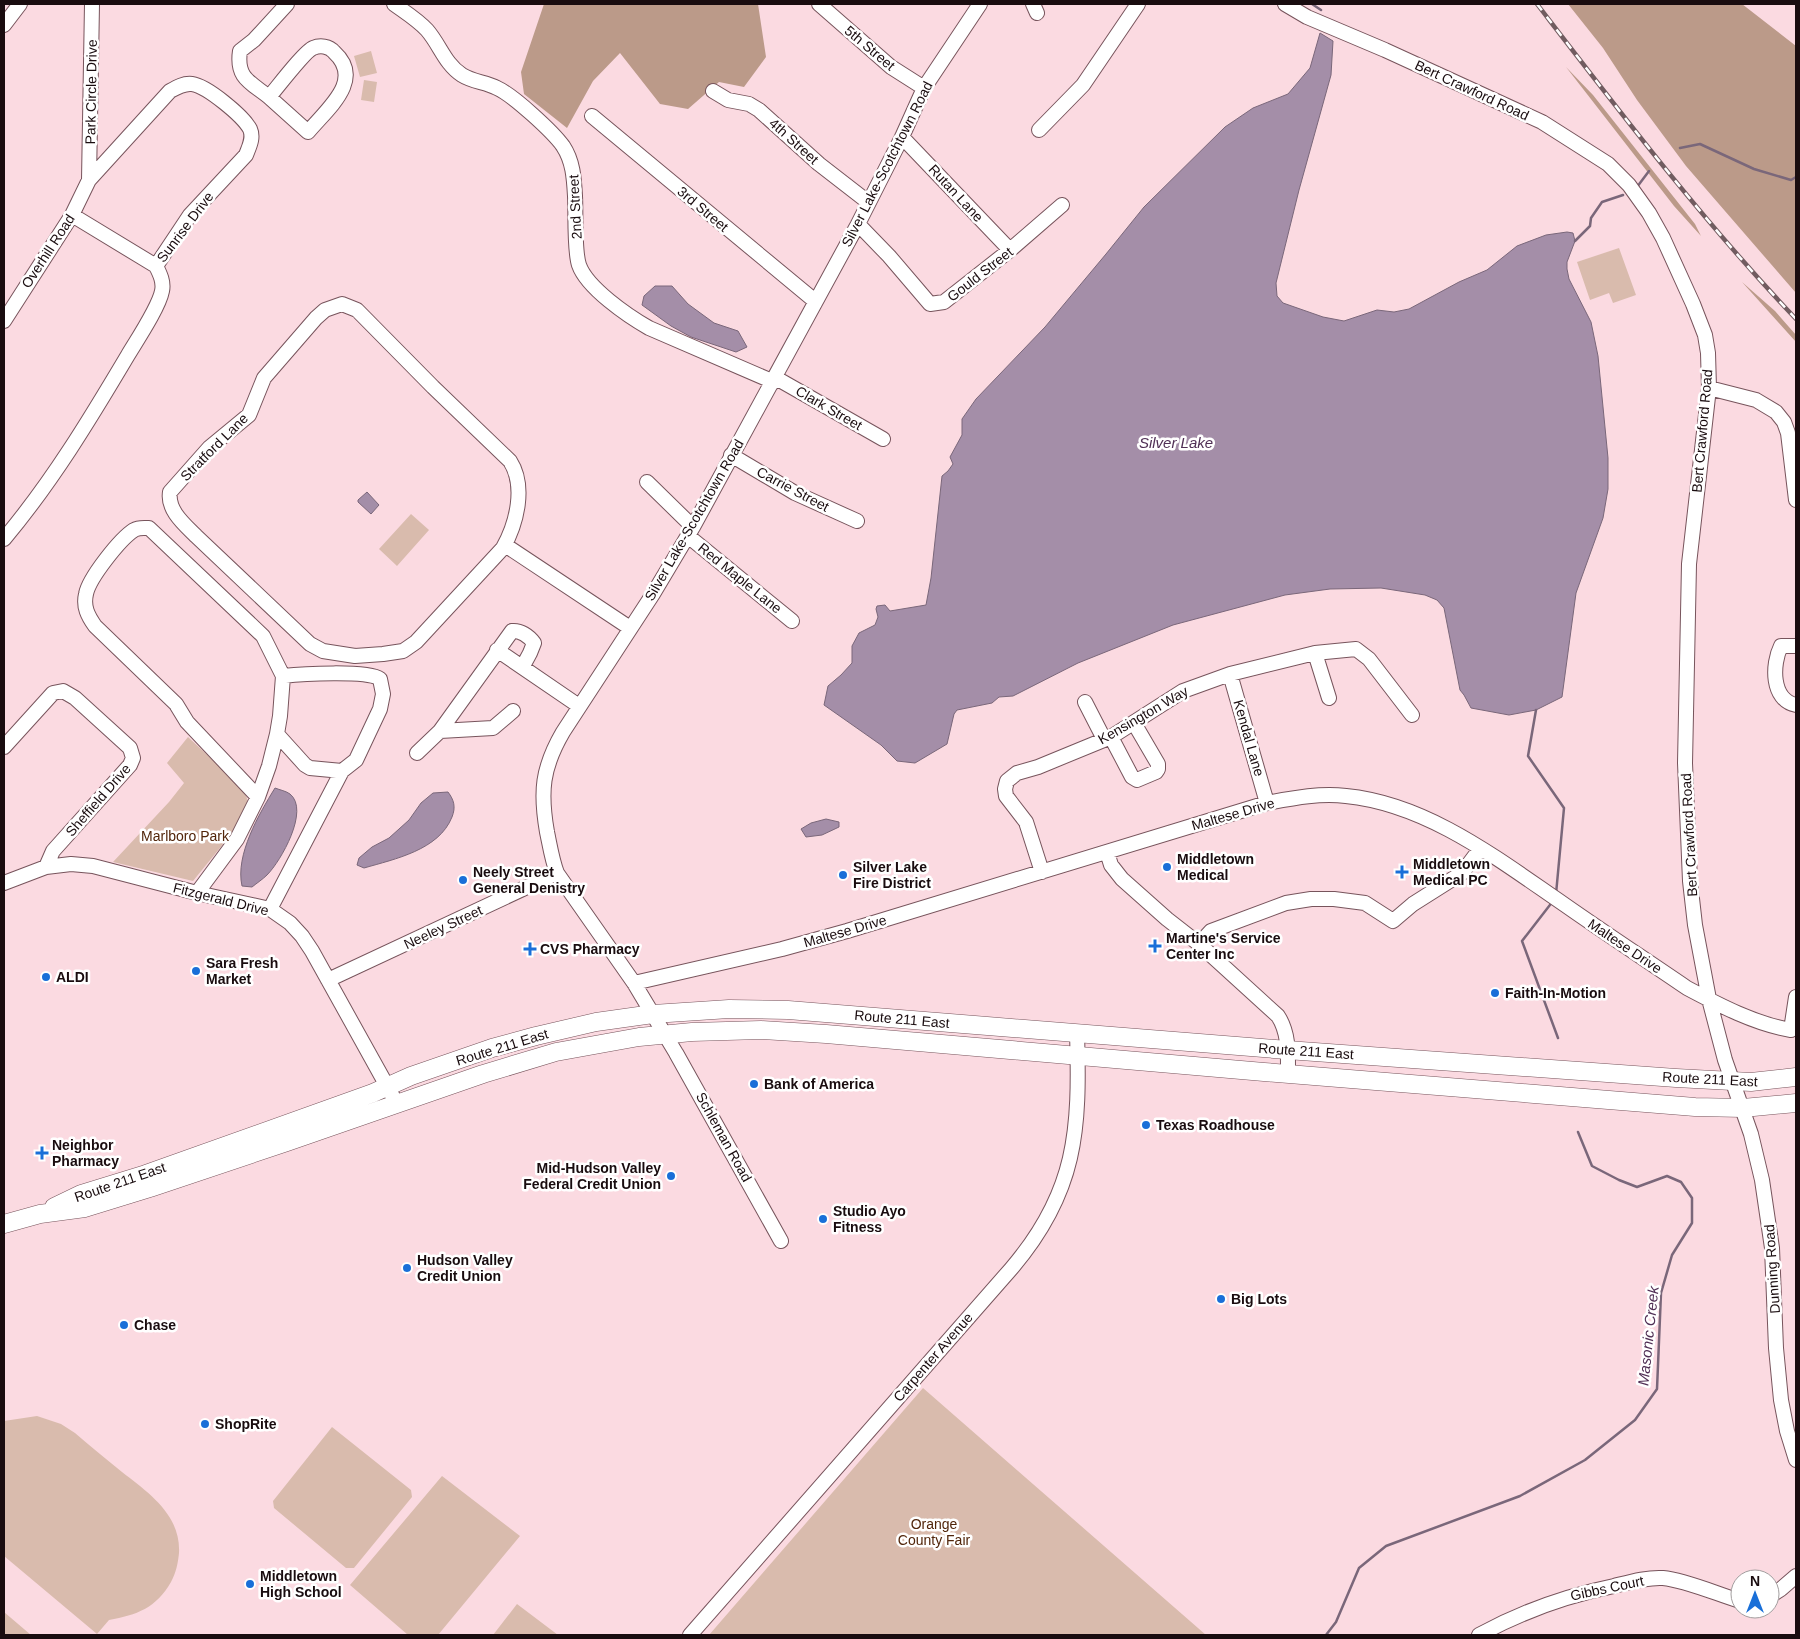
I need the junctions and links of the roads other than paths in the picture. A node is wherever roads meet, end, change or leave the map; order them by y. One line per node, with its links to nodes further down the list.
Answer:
1 (20, 4): 9 (street)
2 (92, 4): 16 (street, Park Circle Drive)
3 (287, 4): 12 (street)
4 (394, 4): 25 (street, 2nd Street)
5 (819, 4): 10 (street, 5th Street)
6 (980, 4): 10 (street, Silver Lake-Scotchtown Road)
7 (1138, 4): 14 (street)
8 (1285, 4): 26 (street, Bert Crawford Road)
9 (4, 25)
10 (924, 88): 15 (street, Silver Lake-Scotchtown Road)
11 (713, 91): 17 (street, 4th Street)
12 (269, 97): 12 (street)
13 (592, 116): 23 (street, 3rd Street)
14 (1039, 130)
15 (902, 137): 17 (street, Silver Lake-Scotchtown Road); 21 (street, Rutan Lane)
16 (89, 180): 19 (street, Overhill Road); 22 (street, Sunrise Drive)
17 (868, 202): 20 (street, Silver Lake-Scotchtown Road)
18 (1062, 205): 21 (street, Gould Street)
19 (72, 215): 22 (street); 24 (street, Overhill Road)
20 (858, 224): 21 (street, Gould Street); 23 (street, Silver Lake-Scotchtown Road)
21 (1010, 250)
22 (156, 266): 33 (street, Sunrise Drive)
23 (815, 301): 25 (street, Silver Lake-Scotchtown Road)
24 (4, 321)
25 (775, 380): 27 (street, Clark Street); 28 (street, Silver Lake-Scotchtown Road)
26 (1709, 388): 30 (street); 70 (street, Bert Crawford Road)
27 (883, 439)
28 (731, 455): 31 (street, Carrie Street); 32 (street, Silver Lake-Scotchtown Road)
29 (647, 482): 32 (street, Red Maple Lane)
30 (1796, 500)
31 (856, 521)
32 (691, 532): 35 (street, Red Maple Lane); 36 (street, Silver Lake-Scotchtown Road)
33 (4, 539)
34 (505, 546): 34 (street, Stratford Lane); 36 (street)
35 (792, 621)
36 (630, 628): 46 (street, Silver Lake-Scotchtown Road)
37 (1796, 646): 45 (street)
38 (498, 650): 40 (street); 40 (street); 50 (street)
39 (1315, 652): 41 (street, Kensington Way); 43 (street); 48 (street, Kensington Way)
40 (523, 666): 46 (street)
41 (1230, 674): 49 (street, Kensington Way); 57 (street, Kendal Lane)
42 (283, 676): 51 (street); 55 (street); 56 (street)
43 (1329, 698)
44 (1085, 702): 52 (street)
45 (1796, 705)
46 (579, 706): 62 (street, Silver Lake-Scotchtown Road)
47 (513, 710): 50 (street)
48 (1412, 715)
49 (1134, 723): 52 (street, Kensington Way); 52 (street)
50 (440, 732): 54 (street)
51 (277, 734): 55 (street); 56 (street)
52 (1108, 738): 61 (street, Kensington Way)
53 (4, 747): 60 (street, Sheffield Drive)
54 (417, 753)
55 (342, 771): 65 (street)
56 (258, 797): 64 (street)
57 (1267, 803): 58 (street, Maltese Drive); 59 (street, Maltese Drive)
58 (1480, 849): 66 (street); 70 (street, Maltese Drive)
59 (1107, 852): 61 (street, Maltese Drive); 66 (street)
60 (46, 867): 63 (street, Fitzgerald Drive); 64 (street, Fitzgerald Drive)
61 (1042, 872): 68 (street, Maltese Drive)
62 (557, 874): 67 (street, Neeley Street); 68 (street, Silver Lake-Scotchtown Road)
63 (4, 883)
64 (196, 893): 65 (street, Fitzgerald Drive)
65 (270, 909): 67 (street, Fitzgerald Drive)
66 (1199, 944): 74 (street)
67 (328, 980): 79 (street, Fitzgerald Drive)
68 (634, 982): 71 (street, Silver Lake-Scotchtown Road)
69 (1796, 997): 70 (street, Maltese Drive)
70 (1709, 999): 78 (street, Bert Crawford Road)
71 (653, 1014): 72 (main road, Route 211 East); 73 (street, Silver Lake-Scotchtown Road); 79 (main road, Route 211 East)
72 (1077, 1033): 74 (main road, Route 211 East); 75 (street, Carpenter Avenue)
73 (665, 1034): 75 (main road, Route 211 East); 81 (main road, Route 211 East); 85 (street, Schleman Road)
74 (1288, 1050): 76 (street); 78 (main road, Route 211 East)
75 (1077, 1056): 76 (main road, Route 211 East); 90 (street, Carpenter Avenue)
76 (1288, 1074): 82 (main road, Route 211 East)
77 (1796, 1077): 78 (main road, Route 211 East)
78 (1733, 1081): 82 (street, Dunning Road)
79 (387, 1087): 81 (street, Fitzgerald Drive); 83 (main road, Route 211 East)
80 (1796, 1103): 82 (main road, Route 211 East)
81 (397, 1104): 83 (main road, Route 211 East)
82 (1743, 1108): 86 (street, Dunning Road)
83 (40, 1214): 84 (main road, Route 211 East)
84 (4, 1224)
85 (781, 1241)
86 (1796, 1460)
87 (1796, 1576): 88 (street)
88 (1780, 1590)
89 (1730, 1598): 91 (street, Gibbs Court)
90 (690, 1635)
91 (1479, 1635)

